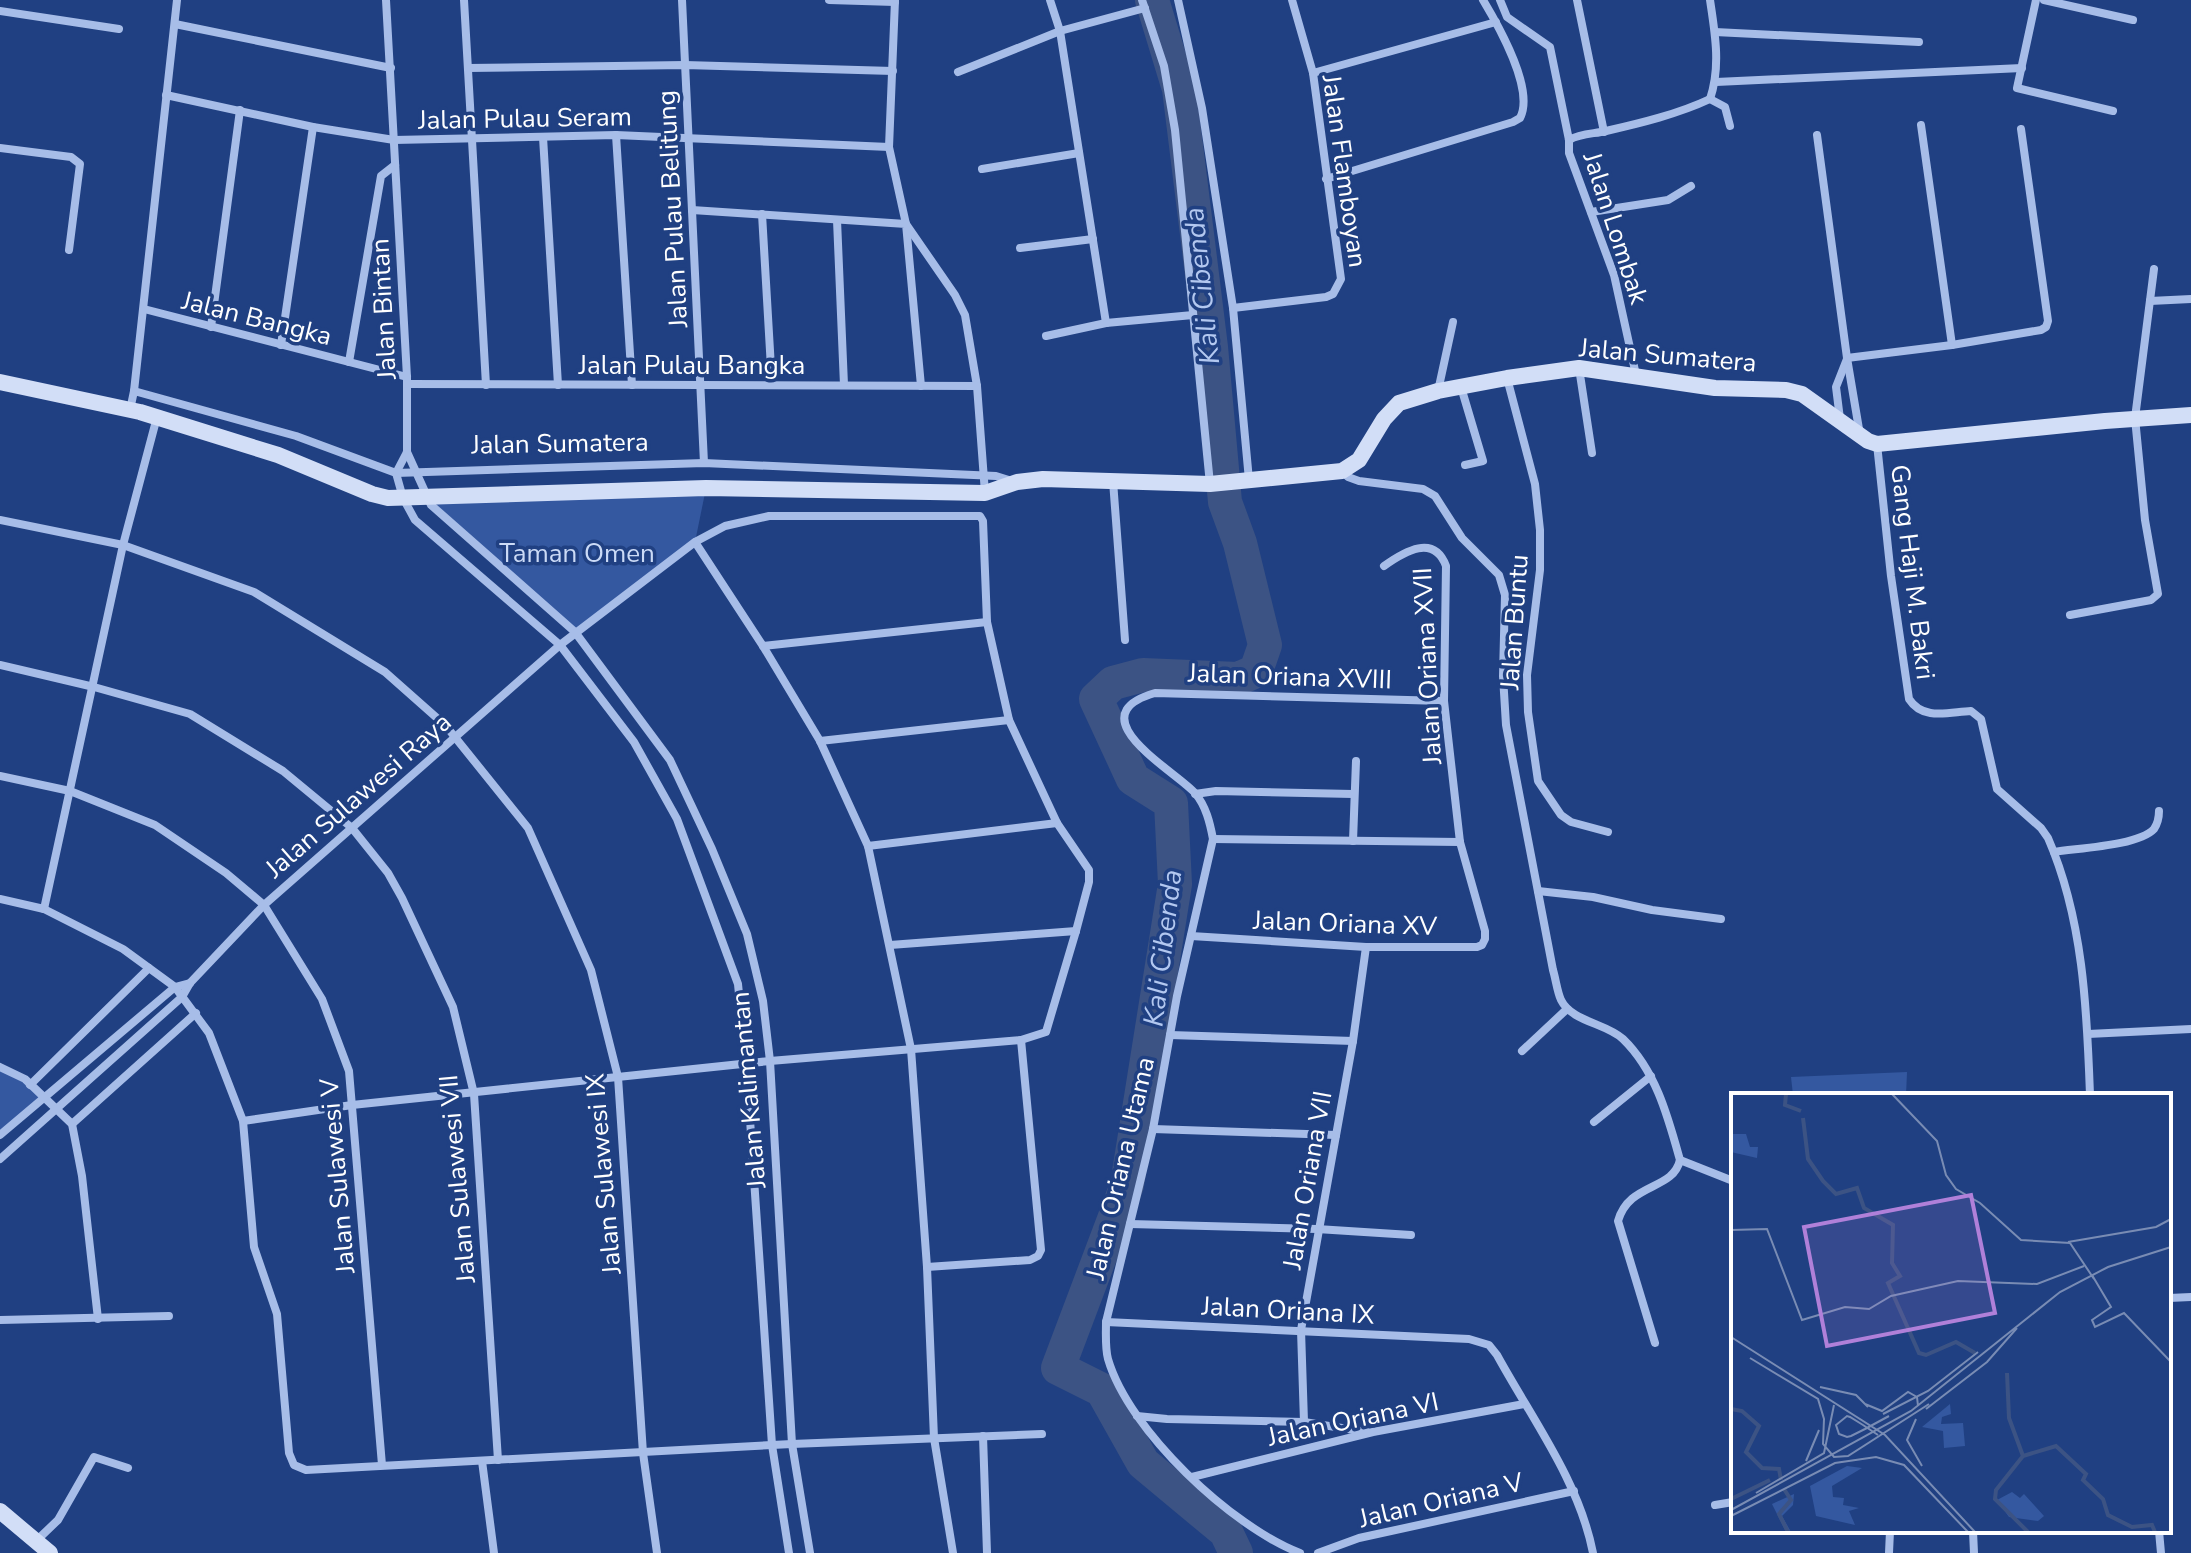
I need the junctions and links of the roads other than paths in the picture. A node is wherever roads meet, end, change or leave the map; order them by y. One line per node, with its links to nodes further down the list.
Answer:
1 (177, 0): 20 (street)
2 (386, 0): 26 (street, Jalan Bintan)
3 (464, 0): 27 (street)
4 (682, 0): 25 (street, Jalan Pulau Belitung)
5 (829, 0): 15 (street)
6 (1050, 0): 22 (street)
7 (1178, 0): 67 (street)
8 (1292, 0): 31 (street, Jalan Flamboyan)
9 (1483, 0): 19 (street)
10 (1500, 0): 48 (street, Jalan Lombak)
11 (1577, 0): 41 (street)
12 (1710, 0): 23 (street)
13 (2036, 0): 28 (street)
14 (2044, 0): 18 (street)
15 (895, 1): 29 (street)
16 (1144, 4): 22 (street); 69 (street)
17 (0, 11): 21 (street)
18 (2133, 20)
19 (1496, 22): 31 (street); 54 (street)
20 (175, 24): 26 (street); 33 (street)
21 (119, 29)
22 (1060, 31): 30 (street); 51 (street)
23 (1715, 32): 24 (street); 32 (street)
24 (1919, 42)
25 (685, 65): 27 (street); 29 (street); 45 (street, Jalan Pulau Belitung)
26 (391, 68): 47 (street, Jalan Bintan)
27 (468, 68): 46 (street)
28 (2022, 68): 32 (street); 36 (street)
29 (893, 71): 49 (street)
30 (958, 72)
31 (1313, 73): 54 (street, Jalan Flamboyan)
32 (1716, 82): 34 (street)
33 (166, 95): 35 (street, Jalan Pulau Seram); 68 (street)
34 (1710, 99): 38 (street); 41 (street)
35 (240, 110): 39 (street, Jalan Pulau Seram); 72 (street)
36 (2113, 111)
37 (1921, 125): 75 (street)
38 (1730, 126)
39 (313, 127): 47 (street, Jalan Pulau Seram); 74 (street)
40 (2021, 129): 75 (street)
41 (1604, 132): 48 (street)
42 (616, 135): 44 (street, Jalan Pulau Seram); 45 (street, Jalan Pulau Seram); 85 (street)
43 (1817, 135): 76 (street)
44 (543, 137): 46 (street, Jalan Pulau Seram); 84 (street)
45 (688, 137): 49 (street, Jalan Pulau Seram); 56 (street, Jalan Pulau Belitung)
46 (472, 138): 47 (street, Jalan Pulau Seram); 83 (street)
47 (394, 140): 52 (street, Jalan Bintan)
48 (1569, 140): 57 (street, Jalan Lombak)
49 (889, 147): 60 (street)
50 (0, 148): 63 (street)
51 (1079, 153): 53 (street); 61 (street)
52 (395, 165): 77 (street, Jalan Bintan); 81 (street, Jalan Bintan)
53 (982, 169)
54 (1326, 179): 67 (street, Jalan Flamboyan)
55 (1691, 186): 57 (street)
56 (692, 210): 58 (street); 86 (street, Jalan Pulau Belitung)
57 (1591, 212): 79 (street, Jalan Lombak)
58 (762, 214): 59 (street); 87 (street)
59 (837, 220): 60 (street); 88 (street)
60 (906, 224): 89 (street); 90 (street)
61 (1093, 239): 62 (street); 71 (street)
62 (1020, 248)
63 (69, 250)
64 (2154, 269): 66 (street)
65 (2191, 299): 66 (street)
66 (2150, 301): 97 (street)
67 (1233, 308): 110 (street)
68 (144, 309): 72 (street, Jalan Bangka); 92 (street)
69 (1193, 315): 71 (street); 112 (street)
70 (1453, 322): 93 (street)
71 (1106, 323): 73 (street)
72 (211, 327): 74 (street, Jalan Bangka)
73 (1046, 336)
74 (281, 345): 77 (street, Jalan Bangka)
75 (1952, 345): 76 (street)
76 (1847, 358): 98 (street); 99 (street)
77 (349, 362): 81 (street, Jalan Bangka)
78 (1579, 368): 79 (street, Jalan Sumatera); 80 (street, Jalan Sumatera); 102 (street)
79 (1636, 375): 98 (street, Jalan Sumatera)
80 (1507, 378): 91 (street, Jalan Sumatera); 140 (street, Jalan Buntu)
81 (407, 380): 83 (street, Jalan Pulau Bangka); 101 (street, Jalan Bintan)
82 (0, 382): 94 (street, Jalan Sumatera)
83 (486, 385): 84 (street, Jalan Pulau Bangka)
84 (558, 385): 85 (street, Jalan Pulau Bangka)
85 (632, 385): 86 (street, Jalan Pulau Bangka)
86 (702, 385): 87 (street, Jalan Pulau Bangka); 103 (street, Jalan Pulau Belitung)
87 (772, 385): 88 (street, Jalan Pulau Bangka)
88 (844, 385): 89 (street, Jalan Pulau Bangka)
89 (921, 386): 90 (street, Jalan Pulau Bangka)
90 (977, 386): 108 (street)
91 (1461, 387): 93 (street, Jalan Sumatera); 104 (street)
92 (134, 391): 94 (street); 106 (street, Jalan Sumatera)
93 (1438, 391): 105 (street, Jalan Sumatera)
94 (130, 410): 96 (street, Jalan Sumatera)
95 (2191, 415): 97 (street)
96 (157, 417): 115 (street, Jalan Sumatera); 118 (street)
97 (2135, 418): 100 (street); 120 (street)
98 (1840, 421): 99 (street, Jalan Sumatera)
99 (1860, 435): 100 (street, Jalan Sumatera)
100 (1877, 444): 145 (street, Gang Haji M. Bakri)
101 (407, 452): 106 (street, Jalan Bintan); 107 (street, Jalan Bintan)
102 (1592, 453)
103 (704, 463): 107 (street, Jalan Sumatera); 108 (street, Jalan Sumatera)
104 (1465, 465)
105 (1342, 471): 110 (street, Jalan Sumatera); 146 (street)
106 (396, 473): 107 (street, Jalan Sumatera); 115 (street)
107 (418, 473): 114 (street, Jalan Bintan)
108 (984, 476): 111 (street, Jalan Sumatera); 113 (street)
109 (1113, 480): 111 (street, Jalan Sumatera); 112 (street, Jalan Sumatera); 123 (street)
110 (1246, 480): 112 (street, Jalan Sumatera)
111 (1017, 482): 113 (street, Jalan Sumatera)
112 (1214, 483)
113 (985, 493): 114 (street, Jalan Sumatera)
114 (427, 496): 115 (street, Jalan Sumatera); 122 (street, Jalan Kalimantan)
115 (403, 498): 124 (street, Jalan Kalimantan)
116 (0, 520): 118 (street, Jalan Sulawesi IX)
117 (695, 542): 121 (street, Jalan Sulawesi Raya); 122 (street, Jalan Sulawesi Raya); 125 (street)
118 (123, 545): 127 (street); 130 (street, Jalan Sulawesi IX)
119 (1384, 566): 128 (street, Jalan Oriana XVII)
120 (2070, 615)
121 (987, 622): 125 (street); 129 (street)
122 (575, 632): 124 (street, Jalan Sulawesi Raya); 169 (street, Jalan Kalimantan)
123 (1125, 640)
124 (560, 645): 130 (street, Jalan Sulawesi Raya); 170 (street, Jalan Kalimantan)
125 (763, 646): 131 (street)
126 (0, 665): 127 (street, Jalan Sulawesi VII)
127 (94, 687): 134 (street); 139 (street, Jalan Sulawesi VII)
128 (1444, 701): 135 (street, Jalan Oriana XVIII); 143 (street, Jalan Oriana XVII)
129 (1009, 720): 131 (street); 138 (street)
130 (456, 736): 139 (street, Jalan Sulawesi Raya); 173 (street, Jalan Sulawesi IX)
131 (820, 741): 144 (street)
132 (1356, 761): 136 (street)
133 (0, 776): 134 (street, Jalan Sulawesi V)
134 (70, 791): 148 (street, Jalan Sulawesi V); 149 (street)
135 (1195, 794): 136 (street); 141 (street)
136 (1353, 794): 142 (street)
137 (2159, 811): 145 (street)
138 (1057, 823): 144 (street); 151 (street)
139 (352, 828): 148 (street, Jalan Sulawesi Raya); 176 (street, Jalan Sulawesi VII)
140 (1608, 832)
141 (1213, 839): 142 (street); 153 (street, Jalan Oriana Utama)
142 (1353, 841): 143 (street)
143 (1460, 842): 152 (street, Jalan Oriana XVII)
144 (868, 846): 154 (street)
145 (2054, 852): 163 (street, Gang Haji M. Bakri)
146 (1538, 891): 150 (street); 160 (street)
147 (0, 899): 149 (street)
148 (264, 905): 157 (street, Jalan Sulawesi Raya); 178 (street, Jalan Sulawesi V)
149 (44, 909): 156 (street)
150 (1721, 919)
151 (1076, 931): 154 (street); 165 (street)
152 (1485, 931): 155 (street, Jalan Oriana XV)
153 (1191, 936): 155 (street, Jalan Oriana XV); 164 (street, Jalan Oriana Utama)
154 (890, 945): 167 (street)
155 (1366, 947): 166 (street, Jalan Oriana VII)
156 (149, 968): 158 (street); 174 (street)
157 (190, 983): 158 (street); 159 (street, Jalan Sulawesi Raya)
158 (175, 987): 159 (street); 177 (street)
159 (182, 997): 161 (street); 179 (street, Jalan Sulawesi Raya)
160 (1567, 1009): 168 (street); 172 (street)
161 (196, 1013): 180 (street); 182 (street)
162 (2191, 1029): 163 (street)
163 (2088, 1034): 175 (street, Gang Haji M. Bakri)
164 (1170, 1035): 166 (street); 183 (street, Jalan Oriana Utama)
165 (1021, 1040): 167 (street); 192 (street)
166 (1353, 1041): 185 (street, Jalan Oriana VII)
167 (911, 1049): 169 (street); 192 (street)
168 (1522, 1051)
169 (770, 1061): 170 (street); 208 (street, Jalan Kalimantan)
170 (745, 1064): 173 (street); 209 (street, Jalan Kalimantan)
171 (0, 1067): 174 (street)
172 (1651, 1076): 181 (street); 187 (street)
173 (618, 1077): 176 (street); 210 (street, Jalan Sulawesi IX)
174 (30, 1085): 177 (street)
175 (2090, 1093)
176 (474, 1094): 178 (street); 211 (street, Jalan Sulawesi VII)
177 (44, 1097): 179 (street); 184 (street)
178 (352, 1105): 180 (street); 213 (street, Jalan Sulawesi V)
179 (55, 1110): 182 (street); 186 (street, Jalan Sulawesi Raya)
180 (243, 1121): 213 (street)
181 (1594, 1122)
182 (72, 1124): 196 (street)
183 (1153, 1129): 185 (street); 189 (street, Jalan Oriana Utama)
184 (0, 1135)
185 (1336, 1135): 190 (street, Jalan Oriana VII)
186 (0, 1159)
187 (1680, 1160): 188 (street); 200 (street)
188 (1731, 1180)
189 (1130, 1224): 190 (street); 198 (street, Jalan Oriana Utama)
190 (1317, 1229): 191 (street); 199 (street, Jalan Oriana VII)
191 (1411, 1235)
192 (927, 1267): 207 (street)
193 (2191, 1297): 194 (street)
194 (2171, 1298)
195 (169, 1316): 196 (street)
196 (98, 1319): 197 (street)
197 (0, 1320)
198 (1106, 1322): 199 (street, Jalan Oriana IX); 202 (street, Jalan Oriana Utama)
199 (1301, 1330): 201 (street, Jalan Oriana IX); 203 (street, Jalan Oriana VII)
200 (1655, 1343)
201 (1524, 1404): 204 (street, Jalan Oriana VI); 216 (street)
202 (1137, 1416): 203 (street); 215 (street, Jalan Oriana Utama)
203 (1304, 1422): 204 (street)
204 (1373, 1432): 215 (street, Jalan Oriana VI)
205 (1042, 1434): 206 (street)
206 (983, 1436): 207 (street); 230 (street)
207 (934, 1438): 208 (street); 229 (street)
208 (792, 1444): 209 (street); 228 (street, Jalan Kalimantan)
209 (772, 1445): 210 (street); 227 (street, Jalan Kalimantan)
210 (643, 1453): 211 (street); 226 (street, Jalan Sulawesi IX)
211 (498, 1460): 212 (street)
212 (482, 1461): 213 (street); 225 (street)
213 (382, 1465)
214 (128, 1468): 223 (street)
215 (1192, 1477): 231 (street, Jalan Oriana Utama)
216 (1574, 1491): 232 (street, Jalan Oriana V); 233 (street)
217 (1731, 1502): 218 (street)
218 (1715, 1505)
219 (0, 1511): 223 (street)
220 (1890, 1533): 234 (street)
221 (1973, 1533): 235 (street)
222 (2159, 1533): 236 (street)
223 (36, 1541): 224 (street)
224 (50, 1553)
225 (494, 1553)
226 (657, 1553)
227 (789, 1553)
228 (810, 1553)
229 (953, 1553)
230 (987, 1553)
231 (1300, 1553)
232 (1318, 1553)
233 (1593, 1553)
234 (1889, 1553)
235 (1974, 1553)
236 (2161, 1553)

